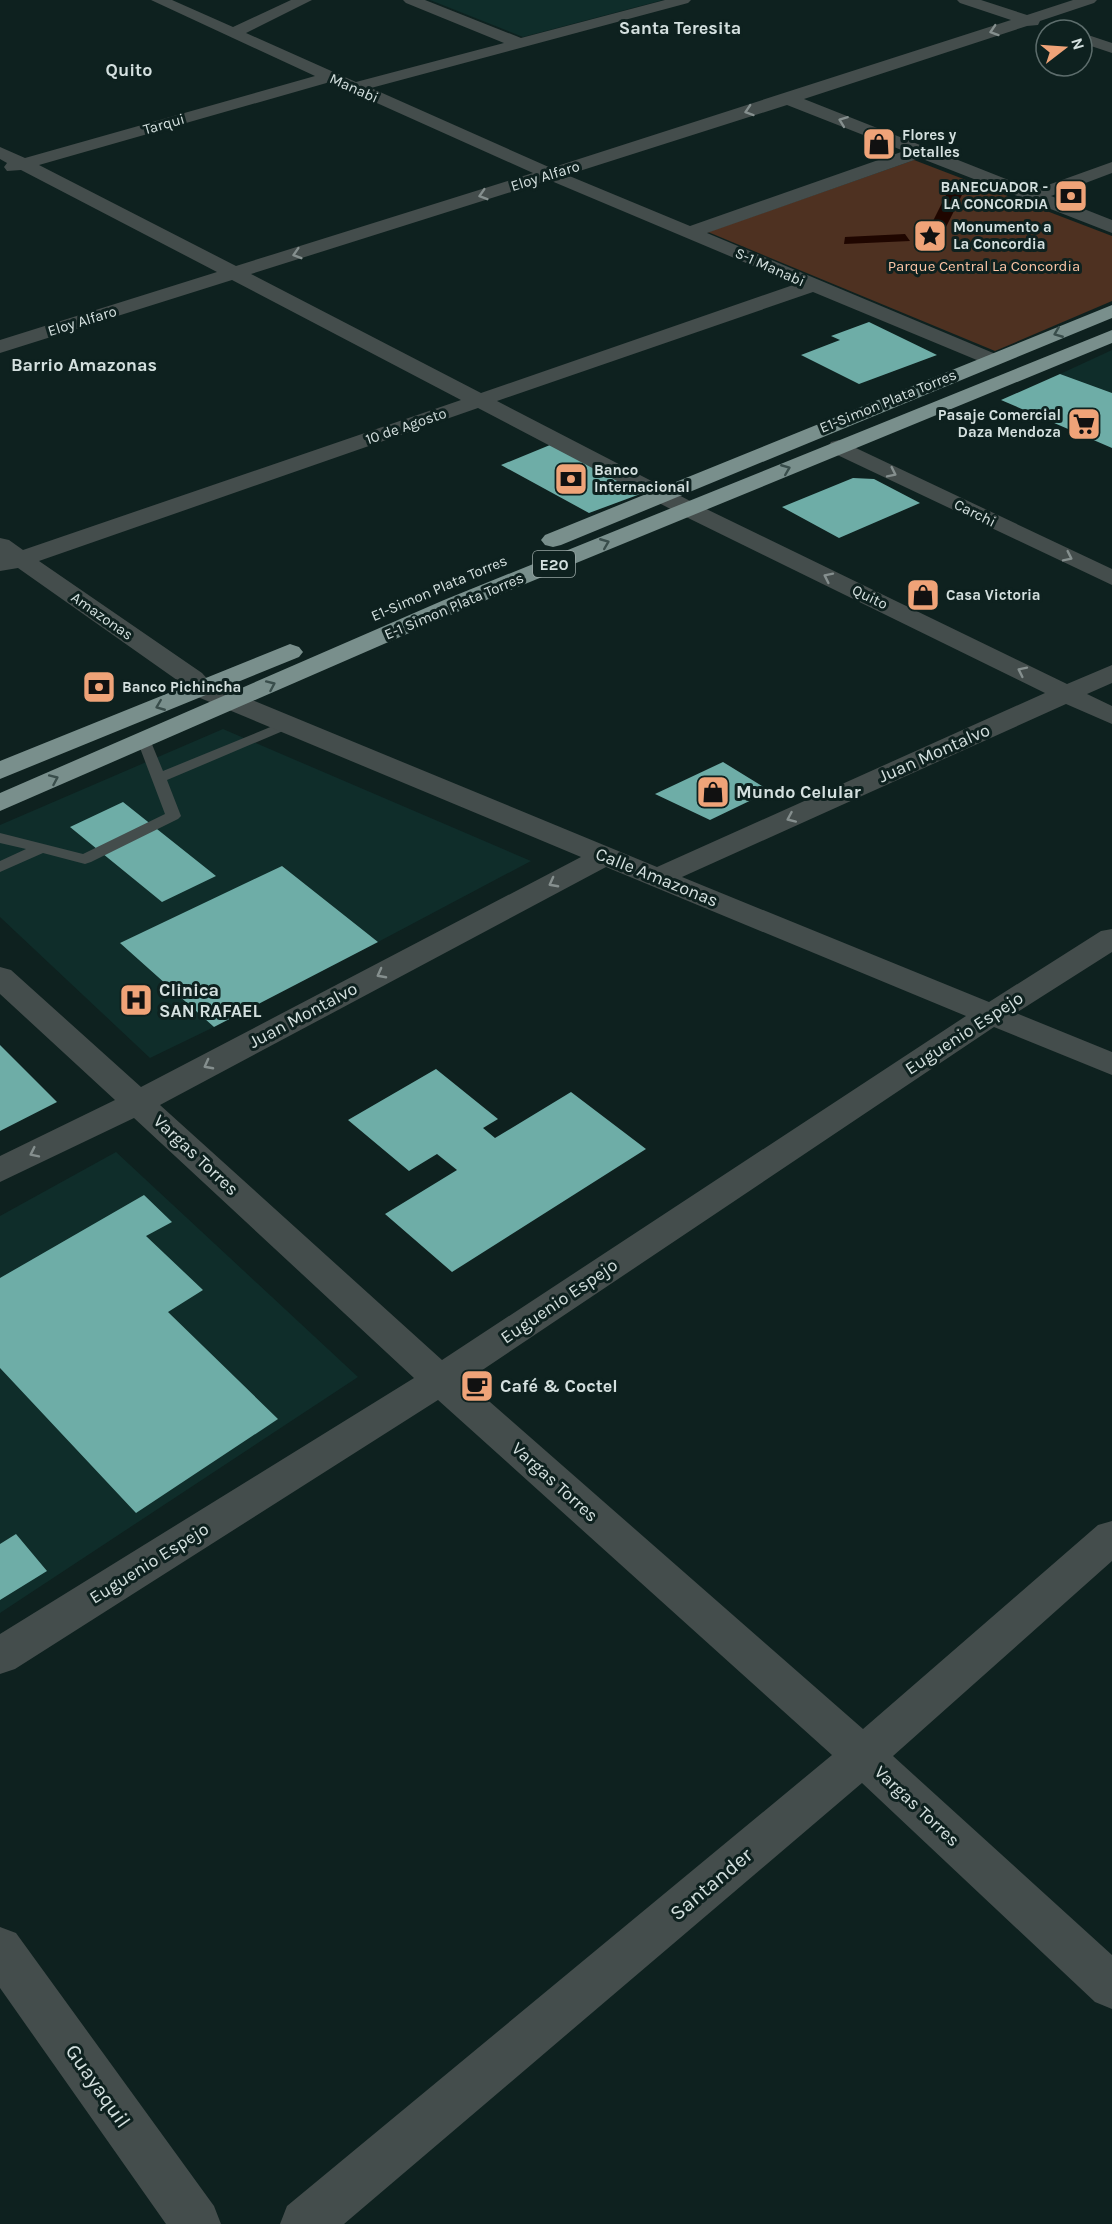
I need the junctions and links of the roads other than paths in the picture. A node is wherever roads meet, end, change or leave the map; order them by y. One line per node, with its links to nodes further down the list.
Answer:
1 (159, 0): 9 (street, Manabi)
2 (304, 0): 9 (street)
3 (411, 0): 11 (street)
4 (683, 0): 11 (street)
5 (966, 0): 7 (street)
6 (1089, 0): 7 (street, Eloy Alfaro)
7 (1027, 21): 8 (street); 15 (street, Eloy Alfaro, one-way to 15)
8 (1034, 23)
9 (233, 33): 13 (street, Manabi)
10 (1094, 42): 12 (street)
11 (519, 44): 14 (street)
12 (1112, 48)
13 (329, 77): 14 (street, Manabi); 18 (street, Tarqui)
14 (352, 88): 21 (street, Manabi)
15 (787, 99): 17 (street, one-way to 15); 21 (street, Eloy Alfaro, one-way to 21)
16 (0, 152): 18 (street, Quito)
17 (920, 152): 22 (street); 24 (street)
18 (23, 164): 20 (street, Tarqui); 25 (street, Quito)
19 (1112, 167): 22 (street)
20 (0, 171)
21 (550, 174): 24 (street, S-1 Manabi); 25 (street, Eloy Alfaro, one-way to 25)
22 (1034, 196): 23 (street)
23 (1112, 227)
24 (691, 232): 26 (street, S-1 Manabi)
25 (236, 273): 29 (street, Eloy Alfaro); 31 (street, Quito)
26 (813, 285): 30 (street, S-1 Manabi); 31 (street, 10 de Agosto)
27 (1112, 311): 30 (highway, E1-Simon Plata Torres / E20, one-way to 30)
28 (1112, 336): 32 (highway, E-1 Simon Plata Torres / E20)
29 (0, 347)
30 (991, 359): 33 (highway, E1-Simon Plata Torres / E20)
31 (481, 400): 33 (street, Quito); 35 (street, 10 de Agosto)
32 (839, 447): 34 (highway, E-1 Simon Plata Torres / E20, one-way to 32); 36 (street, Carchi, one-way to 36)
33 (661, 494): 34 (street, Quito); 38 (highway, E1-Simon Plata Torres / E20)
34 (688, 509): 39 (street, Quito, one-way to 34); 40 (highway, E-1 Simon Plata Torres / E20, one-way to 34)
35 (7, 557): 38 (street, Amazonas)
36 (1112, 578)
37 (1112, 673): 39 (street, Juan Montalvo)
38 (202, 689): 40 (street, Calle Amazonas); 44 (highway, E1-Simon Plata Torres / E20, one-way to 44)
39 (1066, 693): 41 (street, Quito); 51 (street, Juan Montalvo, one-way to 51)
40 (231, 703): 42 (street, Calle Amazonas); 43 (highway, E-1 Simon Plata Torres / E20)
41 (1112, 716)
42 (285, 725): 45 (lane); 49 (street, Calle Amazonas)
43 (144, 740): 45 (lane); 46 (highway, E-1 Simon Plata Torres / E20, one-way to 43)
44 (0, 771)
45 (159, 778): 48 (lane)
46 (0, 803)
47 (0, 838): 48 (lane)
48 (41, 848): 50 (lane)
49 (605, 856): 51 (street, Calle Amazonas); 56 (street, Juan Montalvo, one-way to 56)
50 (0, 867)
51 (658, 877): 54 (street, Calle Amazonas)
52 (1112, 938): 54 (street, Euguenio Espejo)
53 (0, 977): 56 (street, Vargas Torres)
54 (992, 1014): 55 (street, Calle Amazonas); 58 (street, Euguenio Espejo)
55 (1112, 1064)
56 (139, 1102): 57 (street, Juan Montalvo, one-way to 57); 58 (street, Vargas Torres)
57 (0, 1170)
58 (440, 1380): 60 (street, Euguenio Espejo); 61 (street, Vargas Torres)
59 (1112, 1537): 61 (street, Santander)
60 (0, 1656)
61 (863, 1756): 63 (street, Vargas Torres); 65 (street, Santander)
62 (0, 1949): 64 (street, Guayaquil)
63 (1112, 1986)
64 (196, 2224)
65 (305, 2224)

